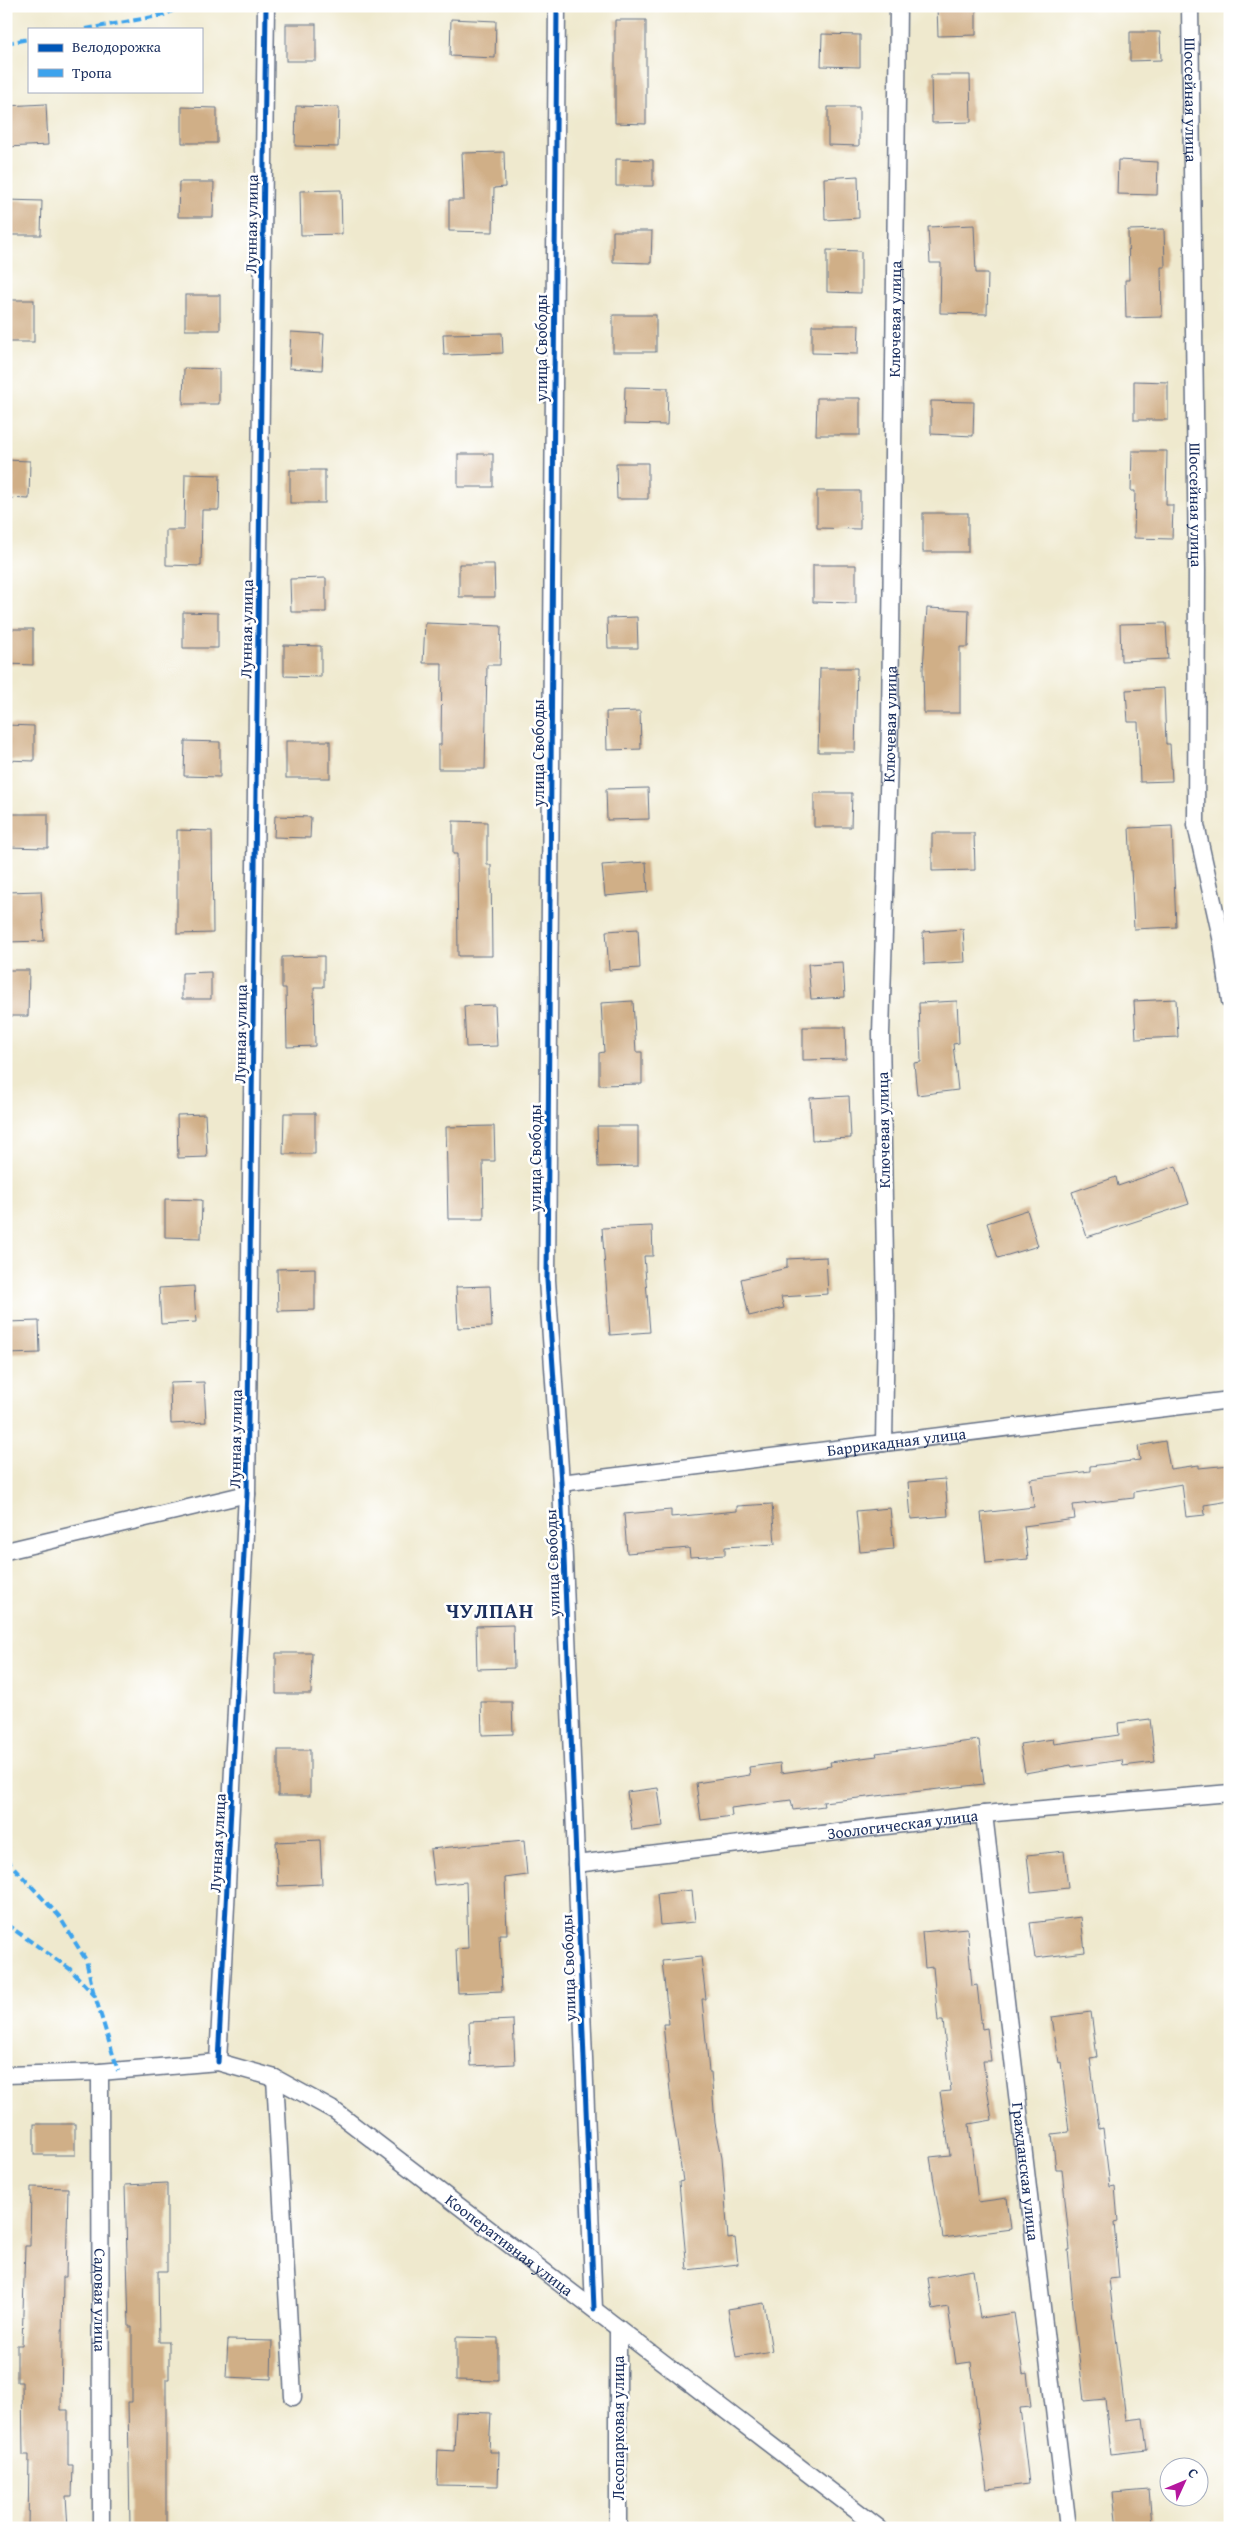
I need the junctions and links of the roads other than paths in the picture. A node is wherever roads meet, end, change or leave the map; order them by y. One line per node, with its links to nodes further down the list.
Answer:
1 (266, 6): 9 (street, Лунная улица)
2 (556, 6): 8 (street, улица Свободы)
3 (898, 6): 7 (street, Ключевая улица)
4 (1190, 6): 5 (street, Шоссейная улица)
5 (1230, 1001)
6 (1230, 1400): 7 (street, Баррикадная улица)
7 (884, 1443): 8 (street, Баррикадная улица)
8 (561, 1483): 13 (street, улица Свободы)
9 (247, 1494): 10 (street); 14 (street, Лунная улица)
10 (6, 1551)
11 (1230, 1793): 12 (street, Зоологическая улица)
12 (984, 1814): 13 (street, Зоологическая улица); 24 (street, Гражданская улица)
13 (576, 1864): 18 (street, улица Свободы)
14 (218, 2062): 15 (street, Кооперативная улица); 17 (street, Кооперативная улица)
15 (100, 2072): 16 (street, Кооперативная улица); 21 (street, Садовая улица)
16 (6, 2075)
17 (275, 2078): 18 (street, Кооперативная улица); 20 (street)
18 (594, 2309): 19 (street, Кооперативная улица)
19 (618, 2328): 22 (street, Лесопарковая улица); 23 (street, Кооперативная улица)
20 (293, 2398)
21 (101, 2528)
22 (618, 2528)
23 (879, 2528)
24 (1068, 2528)

